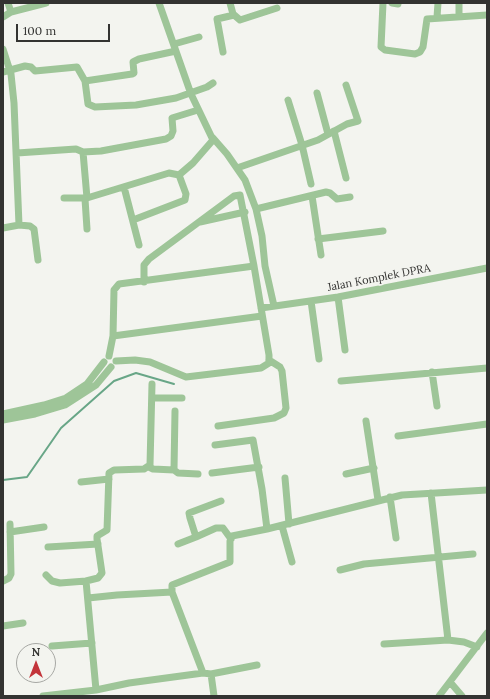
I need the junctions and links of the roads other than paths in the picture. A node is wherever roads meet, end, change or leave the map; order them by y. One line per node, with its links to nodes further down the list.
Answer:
1 (8, 3): 9 (street)
2 (46, 3): 9 (street)
3 (159, 3): 16 (street)
4 (230, 3): 10 (street)
5 (382, 3): 13 (street)
6 (438, 3): 13 (street)
7 (459, 3): 14 (street)
8 (276, 8): 10 (street)
9 (11, 12): 12 (street)
10 (234, 15): 19 (street)
11 (487, 15): 14 (street)
12 (3, 17)
13 (437, 17): 14 (street)
14 (459, 17)
15 (199, 37): 16 (street)
16 (174, 44): 18 (street)
17 (3, 49): 20 (street)
18 (176, 51): 21 (street); 25 (street)
19 (223, 52)
20 (6, 71): 21 (street); 32 (street)
21 (85, 81): 25 (street)
22 (213, 82): 25 (street)
23 (346, 84): 28 (street)
24 (317, 93): 28 (street)
25 (191, 94): 27 (street)
26 (288, 100): 30 (street)
27 (198, 110): 29 (street); 31 (street)
28 (331, 132): 30 (street); 35 (street)
29 (213, 138): 33 (street); 34 (street)
30 (302, 145): 33 (street); 36 (street)
31 (83, 152): 32 (street); 41 (street)
32 (17, 153): 46 (street)
33 (237, 168): 42 (street)
34 (178, 176): 37 (street); 44 (street)
35 (346, 178)
36 (311, 184)
37 (124, 187): 41 (street); 44 (street)
38 (312, 196): 39 (street); 42 (street); 50 (street)
39 (350, 197)
40 (64, 198): 41 (street)
41 (86, 199): 48 (street)
42 (256, 210): 59 (street)
43 (245, 212): 45 (street); 45 (street); 54 (street)
44 (133, 220): 51 (street)
45 (196, 223): 56 (street)
46 (19, 225): 47 (street); 53 (street)
47 (3, 228)
48 (87, 230)
49 (383, 231): 50 (street)
50 (318, 239): 52 (street)
51 (139, 245)
52 (321, 255)
53 (38, 260)
54 (254, 266): 56 (street); 60 (street)
55 (487, 268): 57 (street, Jalan Komplek DPRA)
56 (144, 282): 61 (street)
57 (338, 297): 58 (street, Jalan Komplek DPRA); 62 (street)
58 (311, 301): 59 (street, Jalan Komplek DPRA); 64 (street)
59 (274, 306): 60 (street, Jalan Komplek DPRA)
60 (261, 312): 61 (street, Jalan Komplek DPRA); 65 (street)
61 (113, 336): 63 (street)
62 (345, 350)
63 (109, 356): 66 (street); 67 (street)
64 (319, 359)
65 (269, 360): 67 (street); 81 (street)
66 (104, 362): 67 (street); 75 (street)
67 (114, 364): 75 (street)
68 (487, 368): 69 (street)
69 (432, 372): 70 (street); 74 (street)
70 (341, 381)
71 (152, 384): 72 (street)
72 (152, 398): 73 (street); 84 (street)
73 (182, 398)
74 (437, 406)
75 (34, 411): 77 (street); 78 (street)
76 (176, 411): 87 (street)
77 (3, 414)
78 (3, 420)
79 (366, 421): 86 (street)
80 (487, 424): 82 (street)
81 (218, 426)
82 (398, 436)
83 (215, 445): 85 (street)
84 (149, 467): 87 (street); 92 (street)
85 (259, 467): 88 (street); 102 (street)
86 (374, 468): 90 (street); 97 (street)
87 (174, 470): 89 (street)
88 (212, 473)
89 (198, 474)
90 (346, 474)
91 (286, 478): 100 (street)
92 (109, 479): 93 (street); 107 (street)
93 (81, 482)
94 (487, 490): 95 (street)
95 (431, 493): 96 (street); 111 (street)
96 (390, 498): 97 (street); 105 (street)
97 (378, 500): 100 (street)
98 (221, 501): 104 (street)
99 (10, 524): 103 (street)
100 (285, 525): 102 (street); 112 (street)
101 (44, 527): 103 (street)
102 (267, 529): 106 (street)
103 (10, 532): 115 (street)
104 (196, 537): 106 (street); 108 (street)
105 (396, 538)
106 (231, 539): 117 (street)
107 (98, 544): 109 (street); 116 (street)
108 (178, 544)
109 (48, 547)
110 (474, 554): 111 (street)
111 (439, 558): 113 (street); 122 (street)
112 (292, 562)
113 (340, 570)
114 (46, 575): 116 (street)
115 (3, 581)
116 (86, 581): 118 (street)
117 (172, 592): 118 (street); 128 (street)
118 (88, 598): 123 (street)
119 (24, 623): 120 (street)
120 (3, 626)
121 (487, 633): 126 (street)
122 (448, 640): 124 (street); 126 (street)
123 (92, 643): 125 (street); 131 (street)
124 (384, 644)
125 (56, 646)
126 (477, 647): 130 (street)
127 (257, 665): 129 (street)
128 (203, 672): 129 (street); 131 (street)
129 (211, 674): 133 (street)
130 (450, 682): 134 (street); 135 (street)
131 (92, 692): 132 (street)
132 (43, 696)
133 (214, 696)
134 (439, 696)
135 (462, 696)

